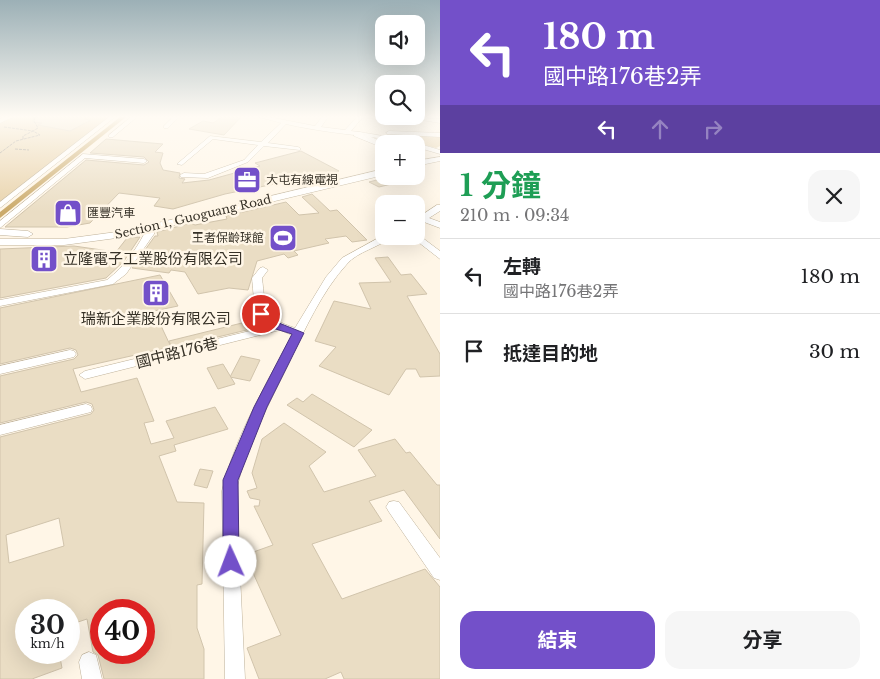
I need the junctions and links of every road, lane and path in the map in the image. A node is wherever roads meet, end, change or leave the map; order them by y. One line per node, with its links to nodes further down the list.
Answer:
1 (14, 149): 5 (path)
2 (72, 149): 15 (street)
3 (199, 149): 11 (street)
4 (258, 149): 14 (street)
5 (28, 150)
6 (440, 152): 7 (main road)
7 (425, 155)
8 (440, 160): 10 (main road)
9 (144, 161): 16 (street)
10 (425, 163)
11 (180, 164)
12 (375, 168): 23 (main road, Section 1, Guoguang Road)
13 (375, 168): 24 (main road, Section 1, Guoguang Road)
14 (184, 175)
15 (20, 190): 16 (street); 17 (street)
16 (39, 192): 22 (street)
17 (0, 206)
18 (440, 207): 19 (street)
19 (425, 218)
20 (425, 222): 21 (street)
21 (440, 224)
22 (0, 225)
23 (152, 228): 25 (main road, Section 1, Guoguang Road); 30 (street)
24 (0, 232)
25 (0, 242)
26 (375, 243): 32 (street)
27 (425, 244): 28 (street)
28 (440, 256)
29 (263, 270): 31 (street)
30 (0, 303)
31 (281, 328): 32 (street, 國中路176巷); 35 (street, 國中路176巷)
32 (298, 333): 40 (street)
33 (70, 354): 34 (street)
34 (0, 370)
35 (85, 375)
36 (86, 409): 37 (street)
37 (0, 430)
38 (394, 507): 39 (street)
39 (440, 572)
40 (235, 679)

